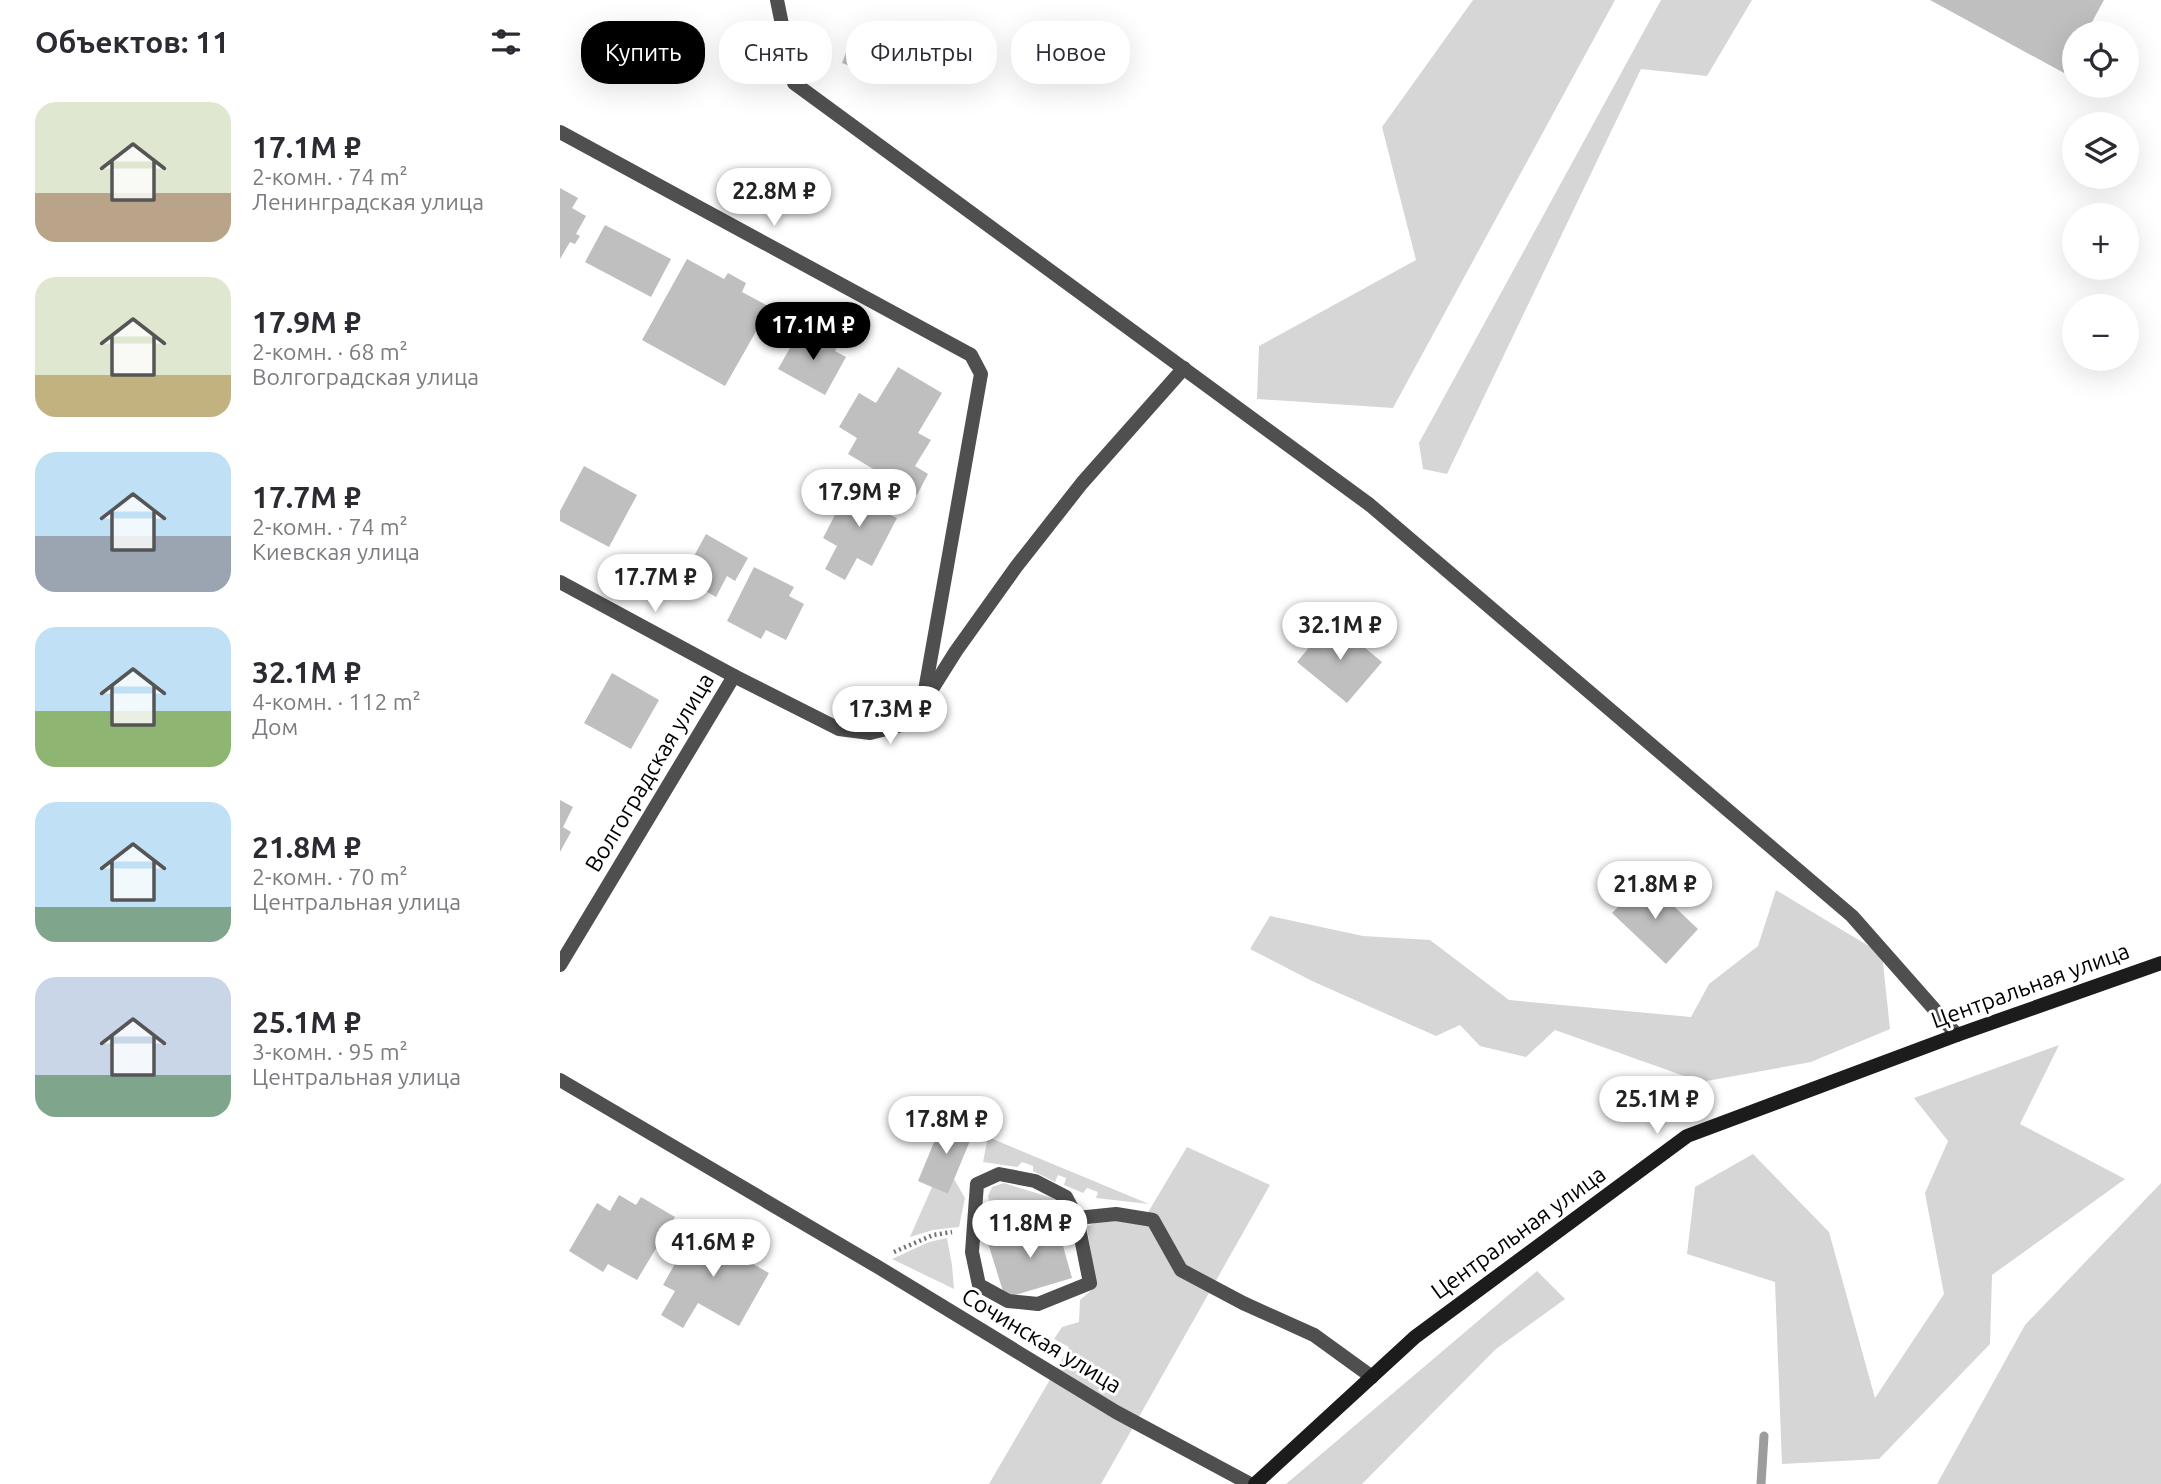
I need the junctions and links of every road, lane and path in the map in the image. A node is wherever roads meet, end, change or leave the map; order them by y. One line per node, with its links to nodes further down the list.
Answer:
1 (777, 0): 3 (street)
2 (560, 132): 6 (street)
3 (1184, 368): 6 (street, Волгоградская улица); 9 (street)
4 (560, 582): 5 (street)
5 (734, 676): 6 (street, Волгоградская улица); 8 (street, Волгоградская улица)
6 (922, 705)
7 (2161, 963): 9 (street, Центральная улица)
8 (560, 965)
9 (1957, 1035): 14 (street, Центральная улица)
10 (560, 1080): 13 (street, Сочинская улица)
11 (1074, 1213): 12 (street); 12 (street); 12 (street); 14 (street)
12 (974, 1229): 13 (path)
13 (878, 1266): 15 (street, Сочинская улица)
14 (1372, 1377): 15 (street, Центральная улица)
15 (1252, 1484)

